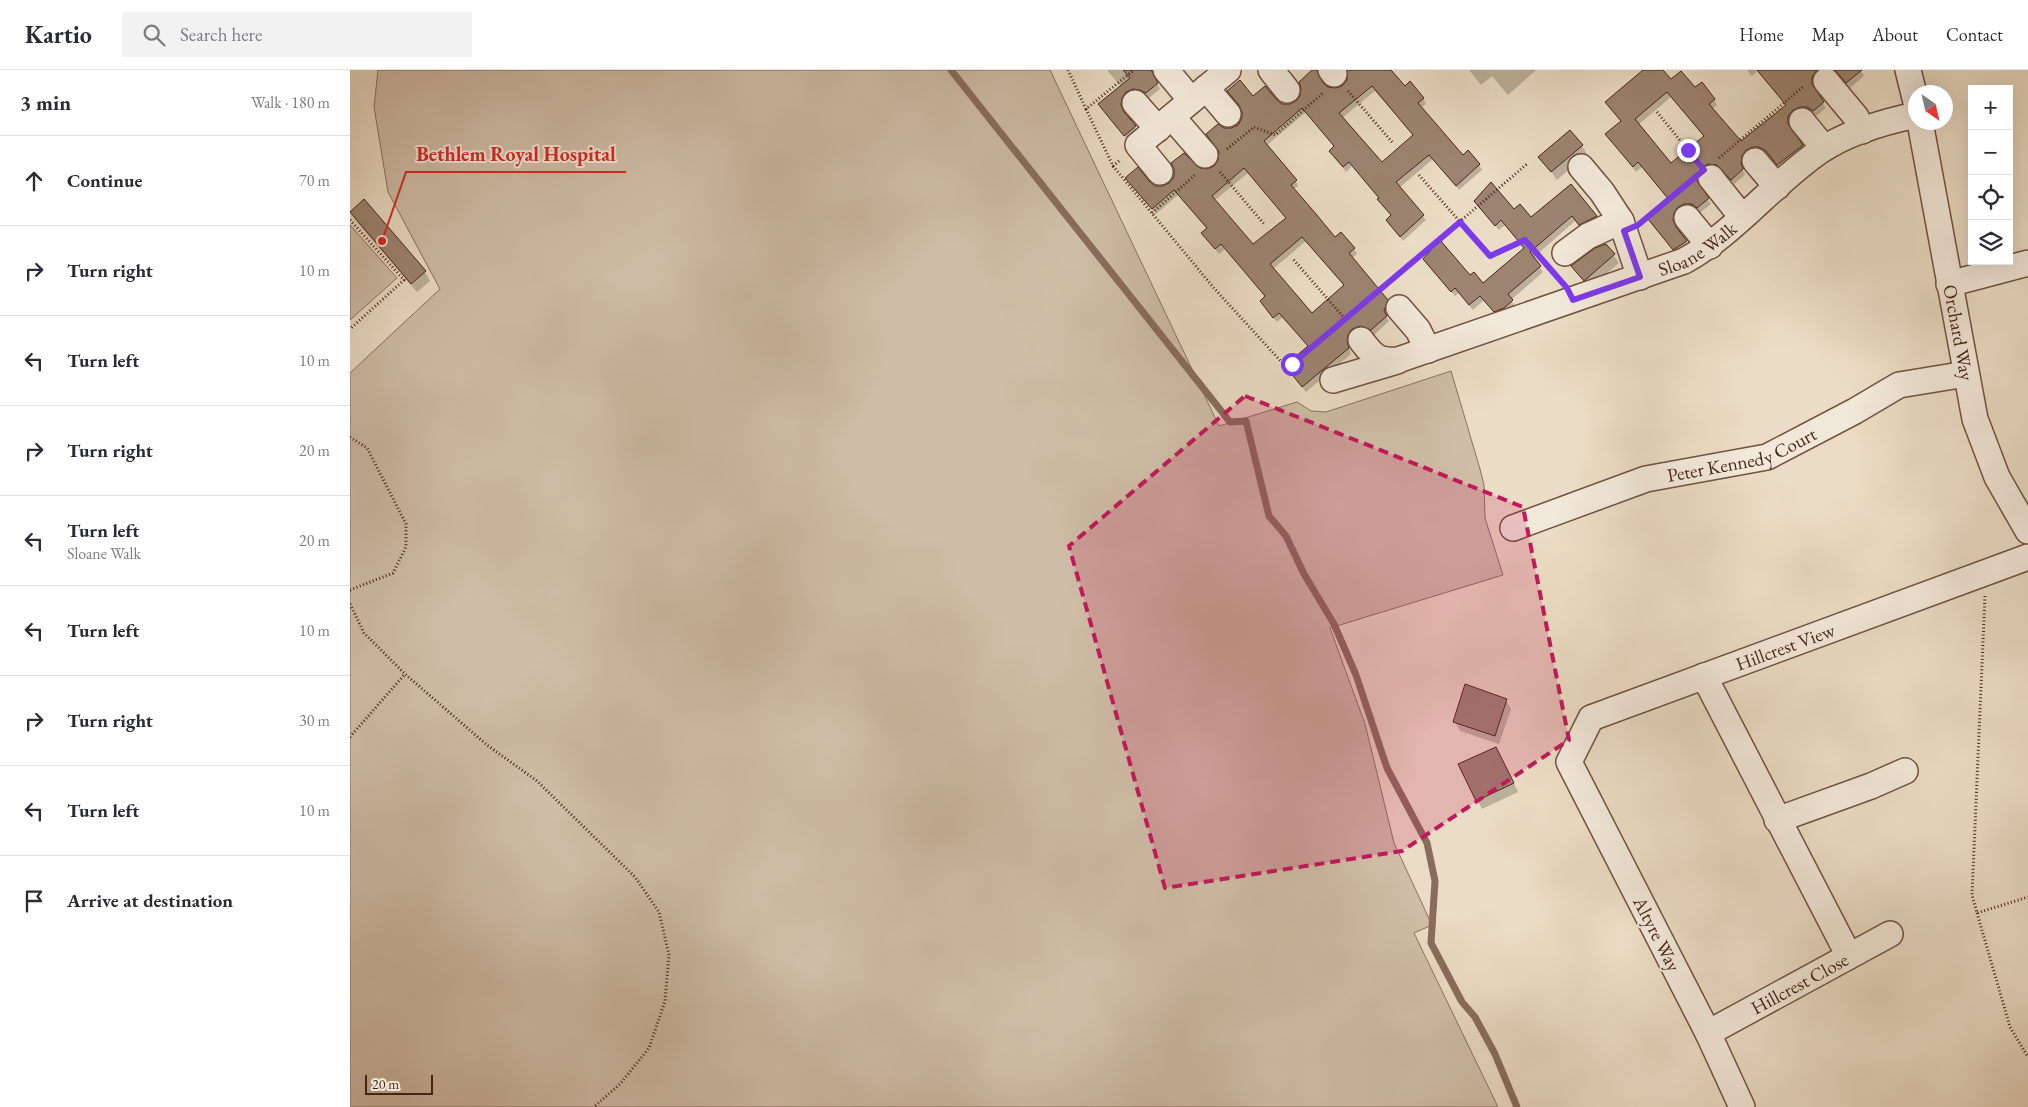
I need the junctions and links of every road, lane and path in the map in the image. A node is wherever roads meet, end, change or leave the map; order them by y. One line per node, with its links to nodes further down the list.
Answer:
1 (1068, 70): 14 (path)
2 (1134, 70): 14 (path)
3 (1166, 70): 11 (street)
4 (1228, 70): 11 (street)
5 (1271, 70): 10 (street)
6 (1908, 70): 9 (street)
7 (1330, 79): 25 (path)
8 (1815, 83): 20 (street); 30 (path)
9 (1912, 85)
10 (1287, 90)
11 (1199, 94): 16 (street); 19 (street)
12 (1356, 100): 22 (path)
13 (1136, 103): 19 (street)
14 (1086, 109): 28 (path)
15 (1657, 112): 30 (path)
16 (1228, 114)
17 (1908, 117): 20 (street, Sloane Walk)
18 (1802, 121): 24 (street)
19 (1165, 123): 23 (street); 25 (street)
20 (1862, 130): 24 (street, Sloane Walk)
21 (1921, 130): 46 (street, Orchard Way)
22 (1392, 142)
23 (1138, 145): 28 (path); 31 (street)
24 (1824, 148): 33 (street, Sloane Walk)
25 (1208, 158): 34 (path); 39 (path)
26 (1755, 161): 33 (street)
27 (1527, 164): 38 (path)
28 (1113, 166): 34 (path)
29 (1581, 168): 40 (street)
30 (1705, 169): 35 (street); 40 (path)
31 (1160, 172)
32 (1419, 175): 38 (path)
33 (1777, 187): 35 (street, Sloane Walk)
34 (1152, 213): 48 (path)
35 (1742, 217): 41 (street, Sloane Walk)
36 (1687, 218): 41 (street)
37 (350, 220): 49 (path)
38 (1460, 222): 42 (path); 48 (path)
39 (1264, 224)
40 (1623, 226): 42 (street); 45 (street)
41 (1710, 246): 45 (street, Sloane Walk)
42 (1554, 257)
43 (1292, 258): 48 (path)
44 (2028, 263): 46 (street)
45 (1640, 277): 51 (street, Sloane Walk)
46 (1949, 284): 53 (street, Orchard Way)
47 (1399, 308): 51 (street)
48 (1345, 319)
49 (350, 329)
50 (1361, 340): 52 (street, Sloane Walk)
51 (1428, 350): 52 (street, Sloane Walk)
52 (1398, 360): 54 (street, Sloane Walk)
53 (1966, 374): 56 (street, Peter Kennedy Court); 57 (street, Orchard Way)
54 (1333, 380)
55 (350, 437): 60 (path)
56 (1513, 528)
57 (2028, 531)
58 (2028, 557): 59 (street, Hillcrest View)
59 (1986, 573): 63 (street, Hillcrest View); 69 (path)
60 (350, 590)
61 (350, 604): 62 (path)
62 (405, 674): 64 (path); 74 (path)
63 (1704, 676): 65 (street, Hillcrest View); 67 (street)
64 (350, 737)
65 (1569, 762): 72 (street, Altyre Way)
66 (1905, 771): 67 (street)
67 (1777, 820): 71 (street)
68 (2028, 896): 69 (path)
69 (1977, 913): 73 (path)
70 (1890, 934): 71 (street, Hillcrest Close)
71 (1849, 956): 72 (street, Hillcrest Close)
72 (1708, 1033): 75 (street, Altyre Way)
73 (2028, 1057)
74 (594, 1107)
75 (1742, 1107)

